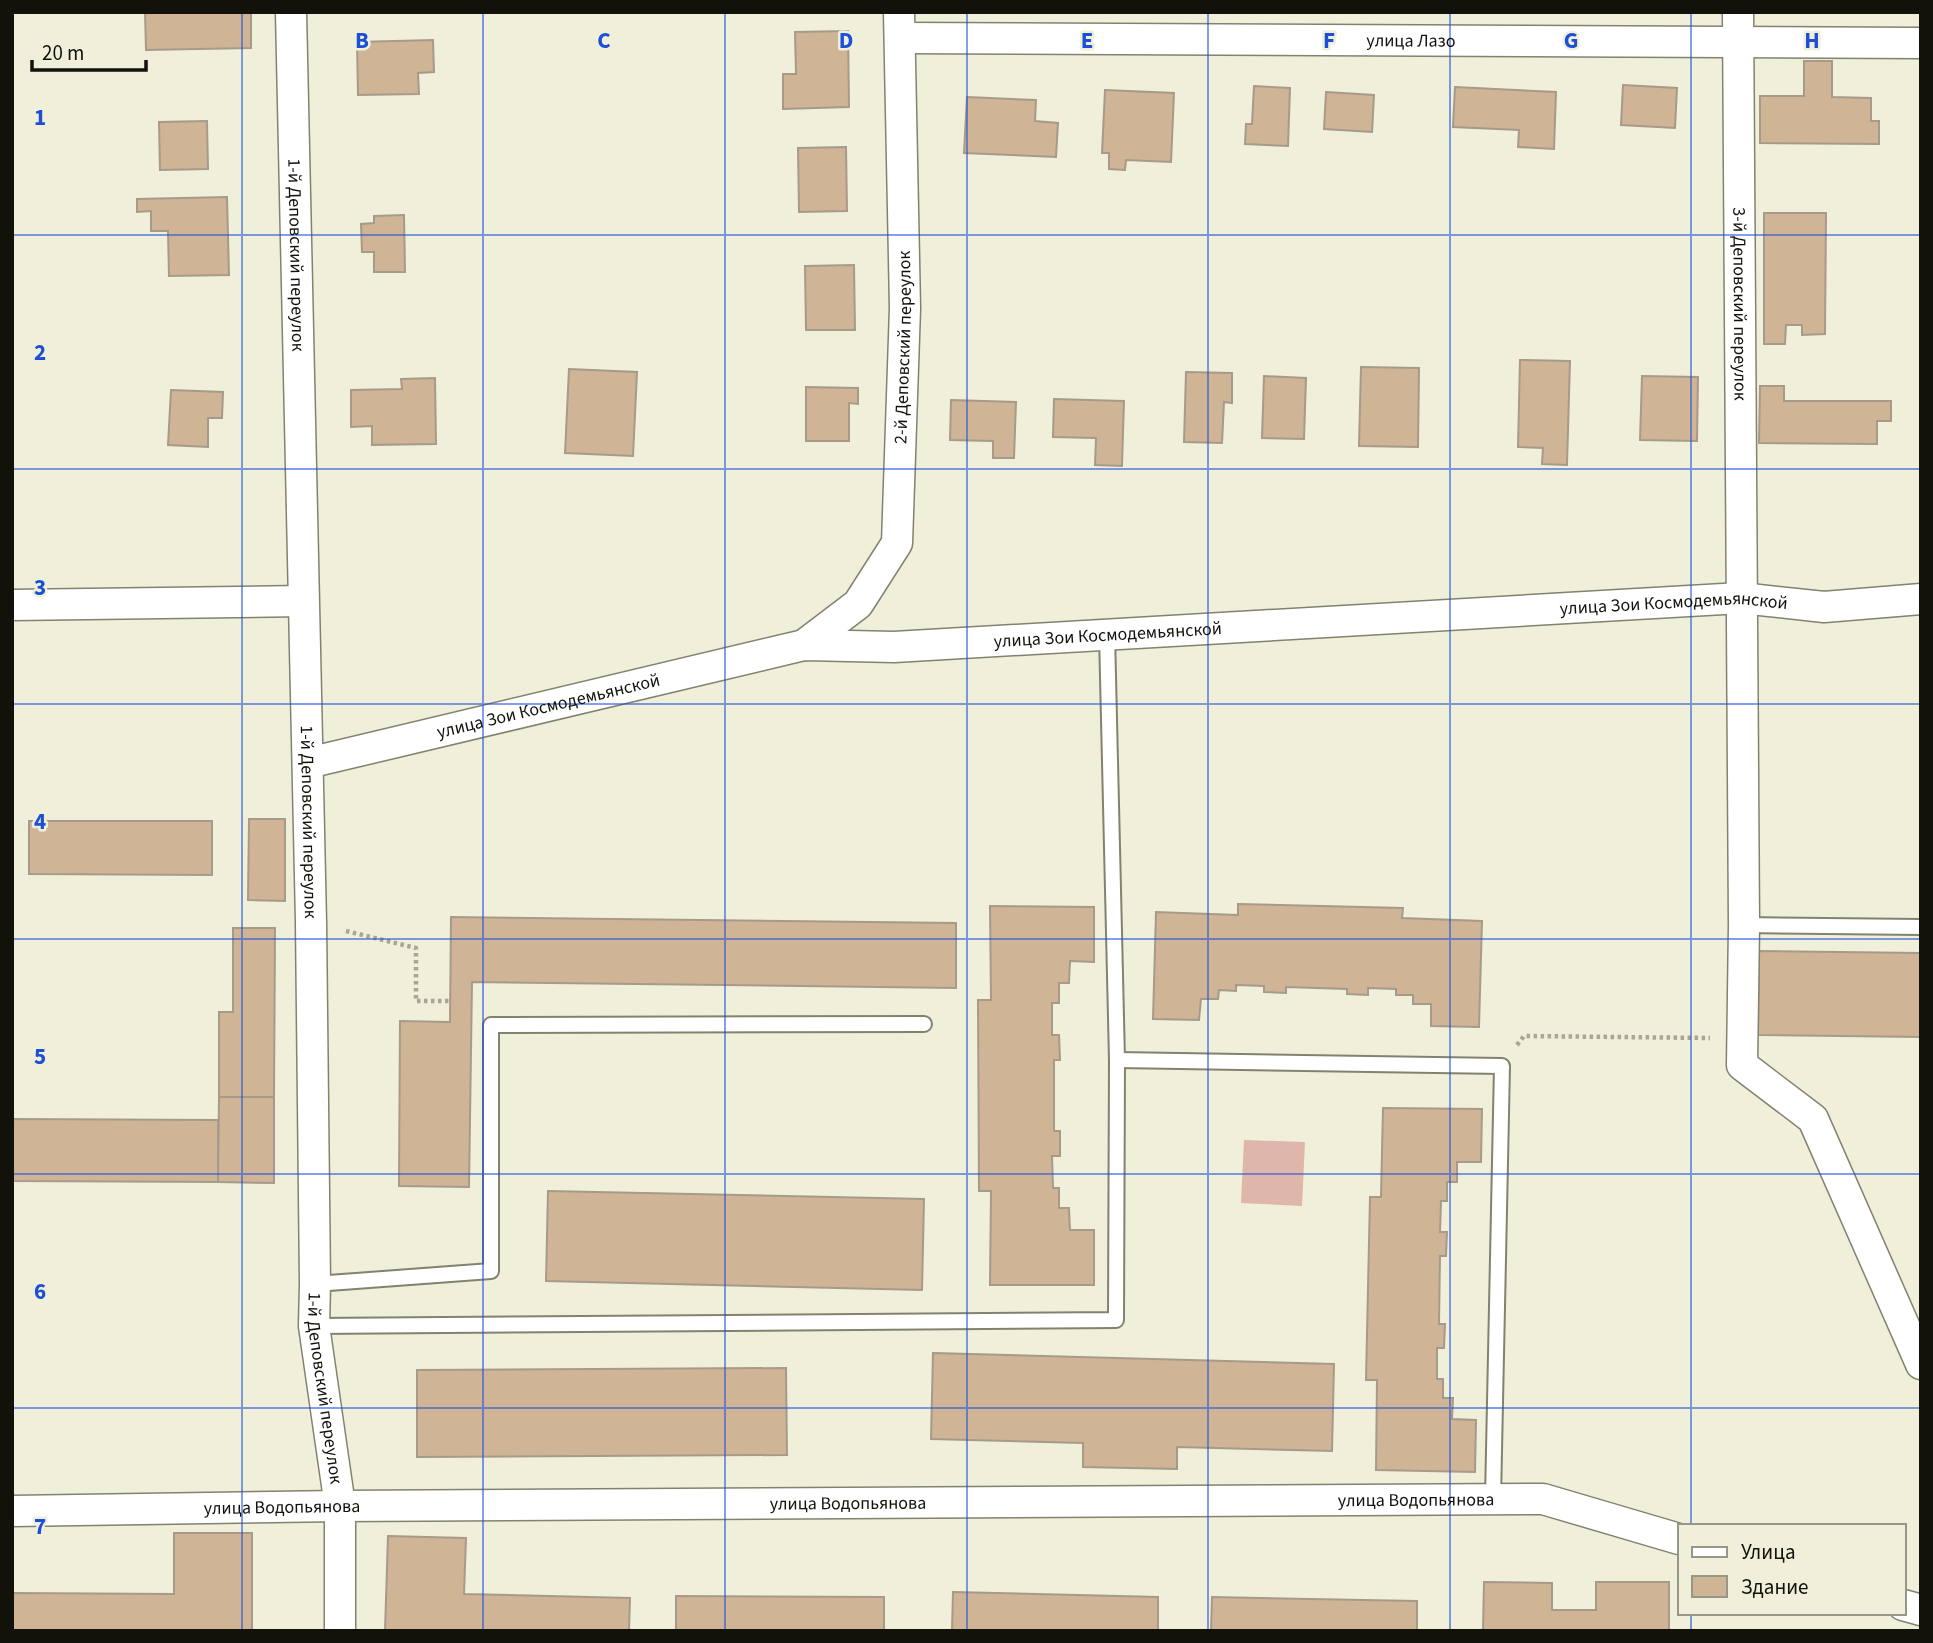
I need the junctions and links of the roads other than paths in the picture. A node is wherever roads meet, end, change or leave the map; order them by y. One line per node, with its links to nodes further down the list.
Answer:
1 (291, 12): 8 (street, 1-й Деповский переулок)
2 (1738, 12): 4 (street, 3-й Деповский переулок)
3 (900, 25): 4 (street, улица Лазо); 11 (street, 2-й Деповский переулок)
4 (1738, 42): 5 (street, улица Лазо); 6 (street, 3-й Деповский переулок)
5 (1921, 43)
6 (1741, 598): 7 (street, улица Зои Космодемьянской); 10 (street, улица Зои Космодемьянской); 13 (street, 3-й Деповский переулок)
7 (1921, 599)
8 (303, 601): 9 (street); 12 (street, 1-й Деповский переулок)
9 (12, 606)
10 (1107, 634): 11 (street, улица Зои Космодемьянской); 16 (lane)
11 (804, 645): 12 (street, улица Зои Космодемьянской)
12 (307, 763): 17 (street, 1-й Деповский переулок)
13 (1744, 925): 14 (lane); 19 (street, 3-й Деповский переулок)
14 (1921, 927)
15 (924, 1024): 17 (lane)
16 (1117, 1060): 18 (lane); 20 (lane)
17 (315, 1284): 18 (street, 1-й Деповский переулок)
18 (314, 1326): 21 (street, 1-й Деповский переулок)
19 (1921, 1364)
20 (1493, 1499): 21 (street, улица Водопьянова); 23 (street, улица Водопьянова)
21 (340, 1506): 22 (street, улица Водопьянова); 24 (street, 1-й Деповский переулок)
22 (12, 1511)
23 (1678, 1539)
24 (340, 1631)

